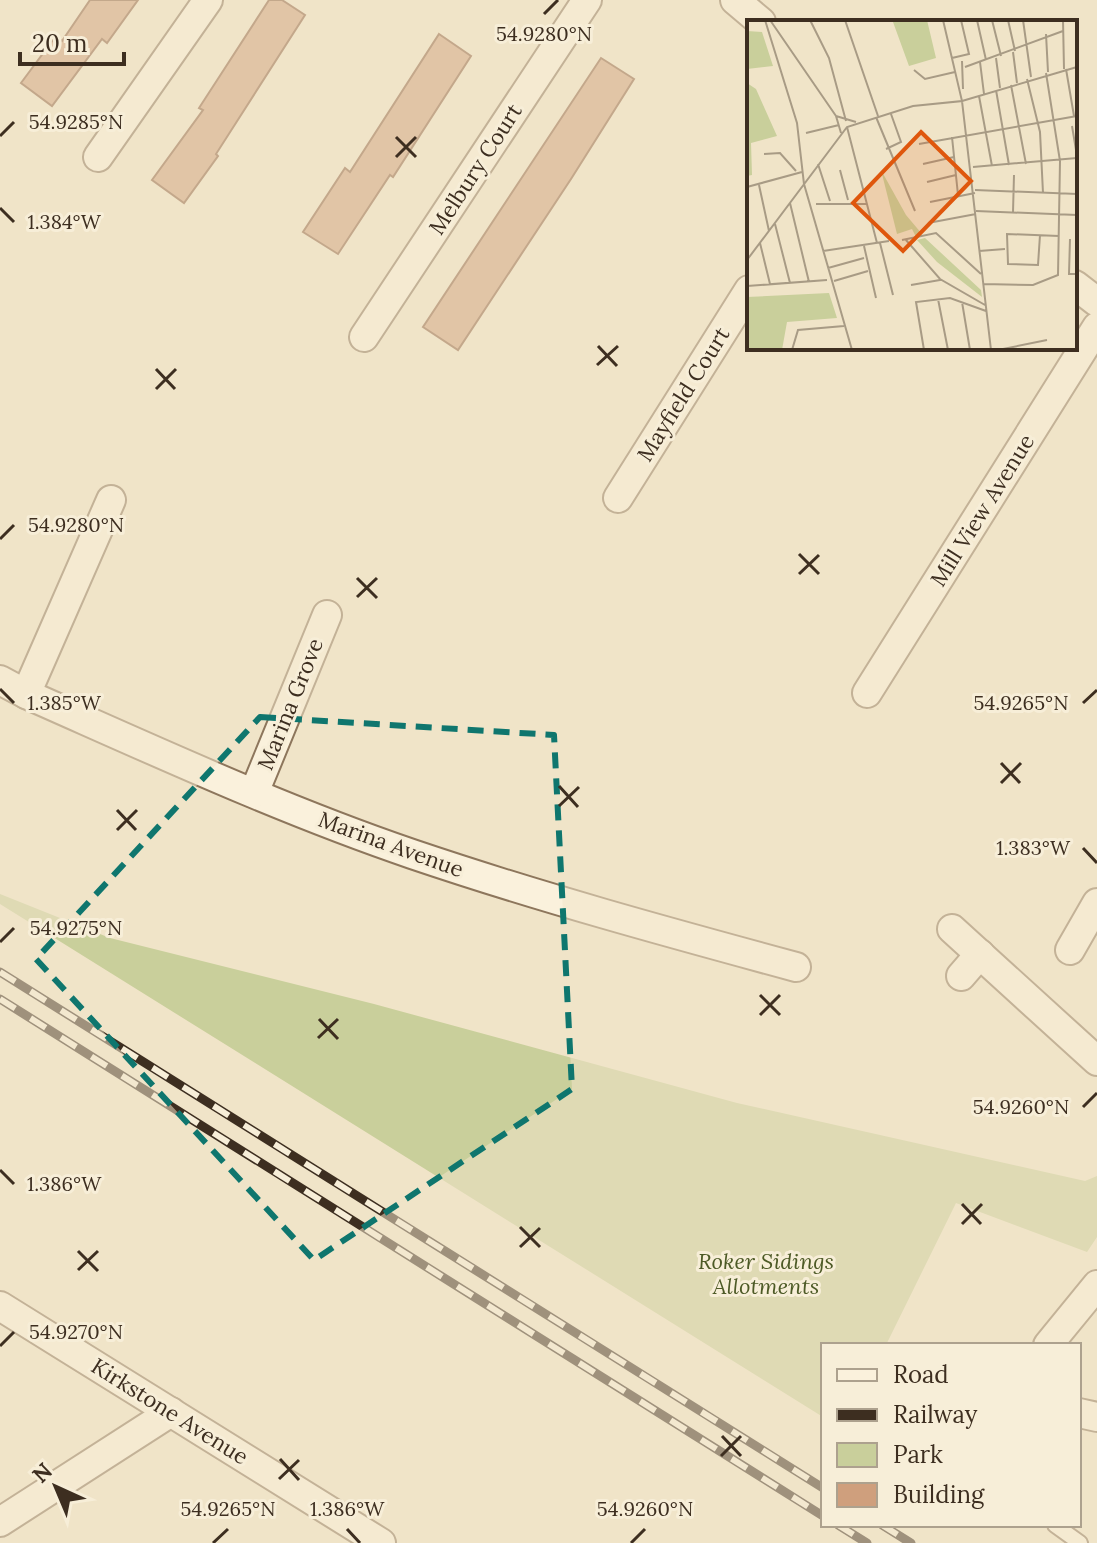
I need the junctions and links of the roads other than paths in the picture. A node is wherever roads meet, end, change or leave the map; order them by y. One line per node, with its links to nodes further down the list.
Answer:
1 (208, 0): 5 (street)
2 (587, 0): 10 (street, Melbury Court)
3 (735, 0): 4 (street)
4 (759, 20)
5 (98, 157)
6 (1077, 287): 8 (street)
7 (747, 293): 11 (street, Mayfield Court)
8 (1097, 302)
9 (1097, 327): 15 (street, Mill View Avenue)
10 (364, 337)
11 (618, 498)
12 (111, 500): 16 (street)
13 (327, 615): 17 (street, Marina Grove)
14 (0, 680): 16 (street, Marina Avenue)
15 (867, 693)
16 (26, 694): 17 (street, Marina Avenue)
17 (254, 793): 22 (street, Marina Avenue)
18 (1097, 903): 20 (street)
19 (952, 929): 21 (street)
20 (1070, 950)
21 (980, 954): 23 (street); 24 (street)
22 (796, 967)
23 (961, 976)
24 (1097, 1061)
25 (1097, 1285): 27 (street)
26 (0, 1306): 28 (street, Kirkstone Avenue)
27 (1050, 1343)
28 (171, 1412): 29 (street); 31 (street, Kirkstone Avenue)
29 (0, 1522)
30 (1058, 1527): 32 (lane)
31 (381, 1543)
32 (1080, 1543)

